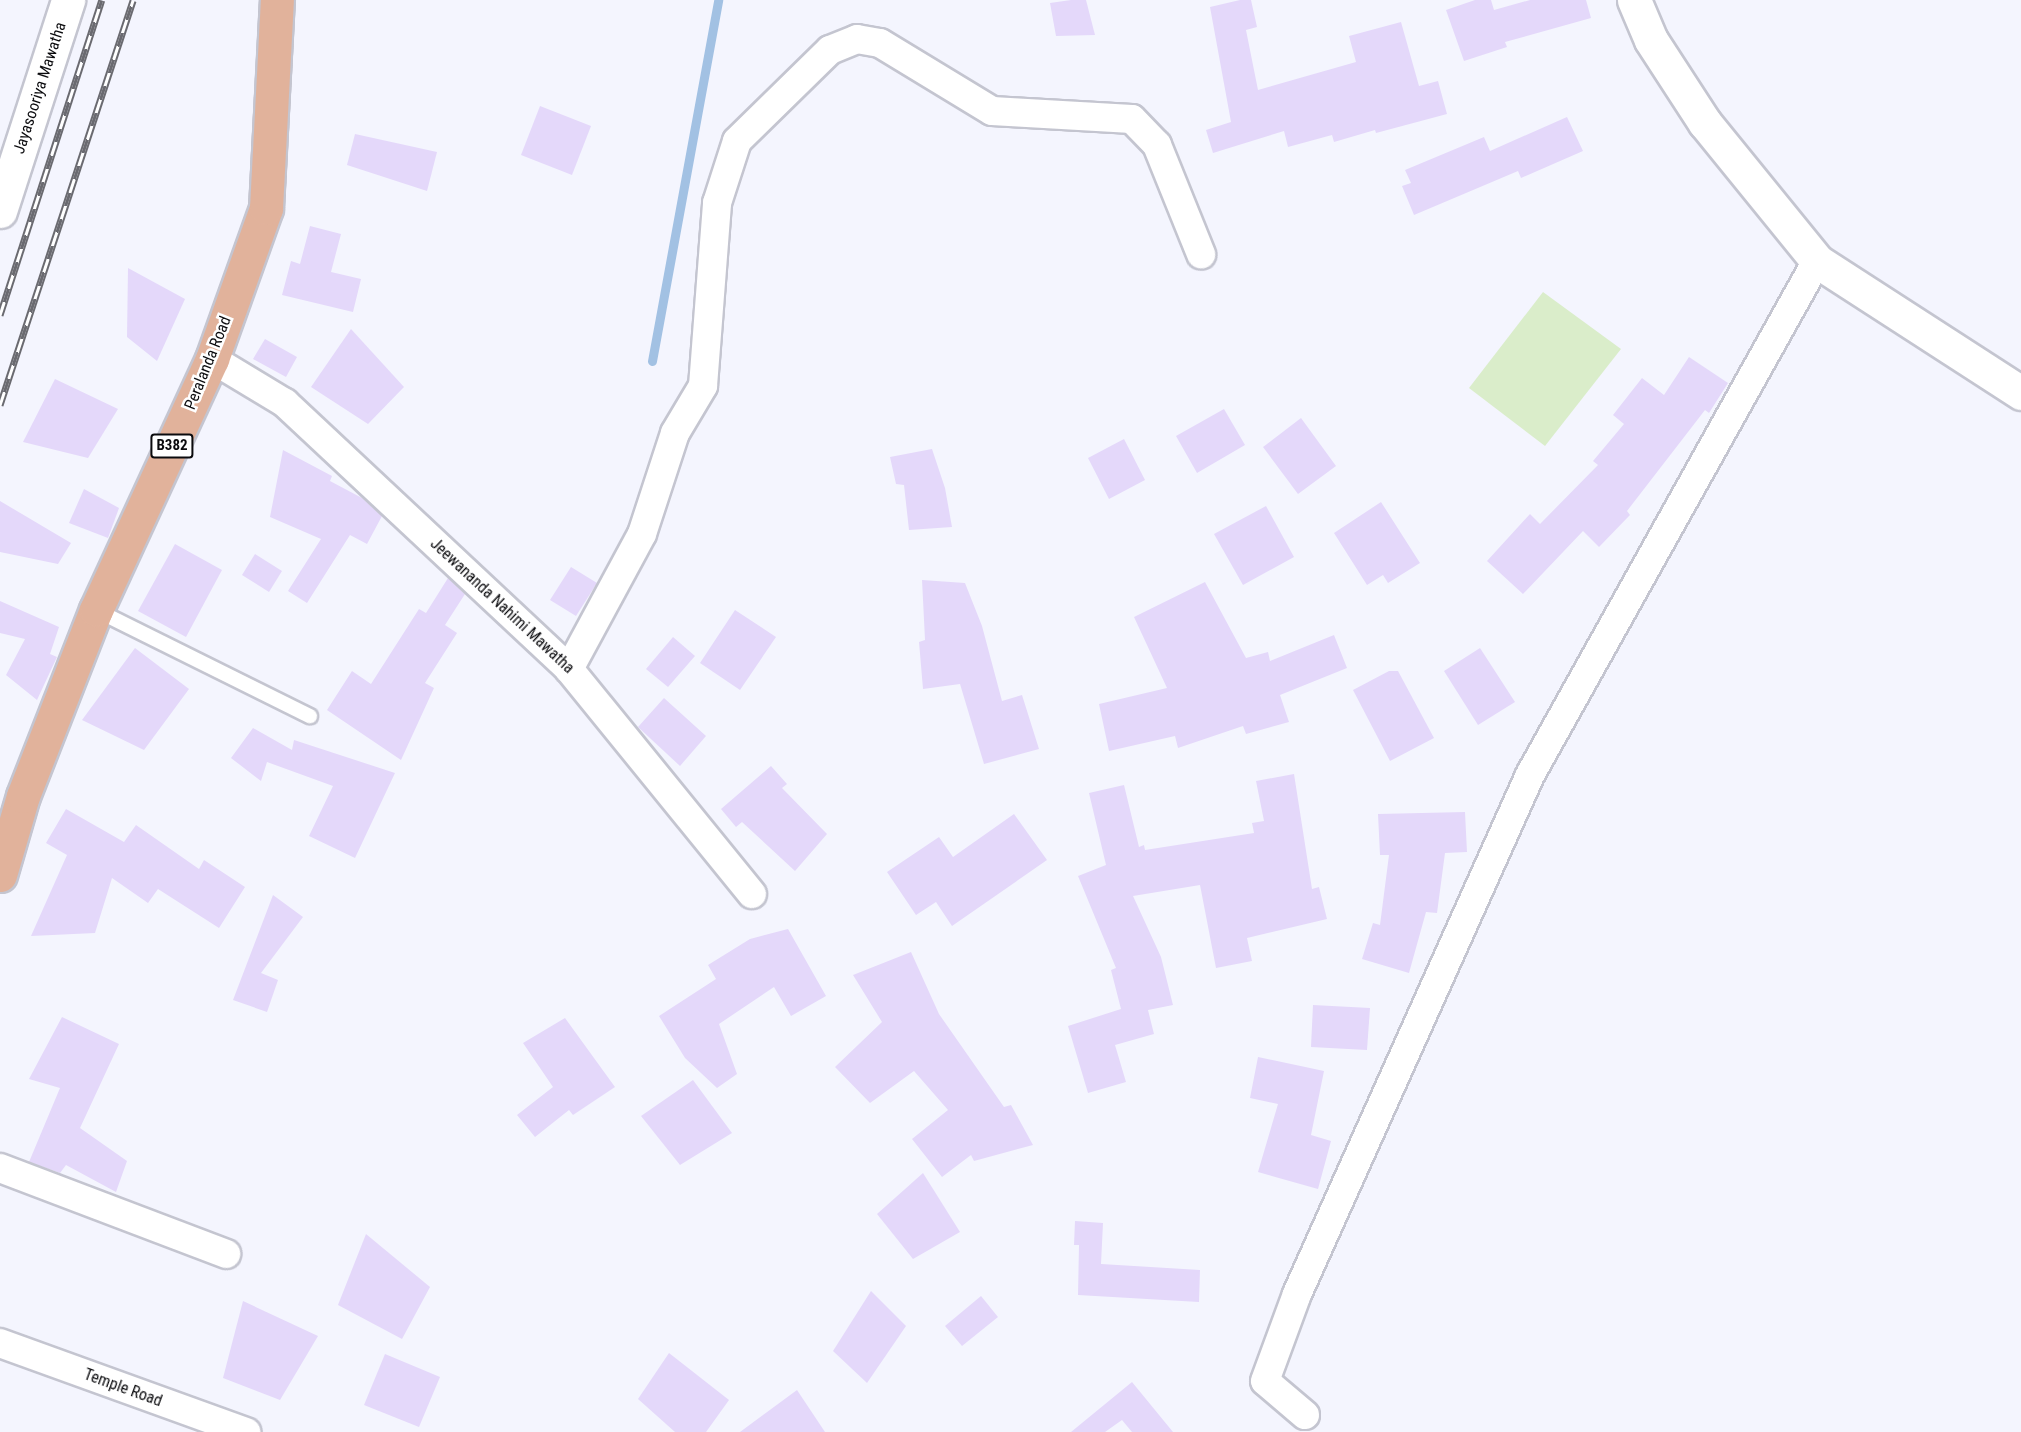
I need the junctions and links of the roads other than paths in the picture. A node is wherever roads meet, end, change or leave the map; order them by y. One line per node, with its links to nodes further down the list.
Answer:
1 (68, 0): 4 (street, Jayasooriya Mawatha)
2 (277, 0): 7 (main road, Peralanda Road / B382)
3 (1634, 0): 6 (street)
4 (0, 211)
5 (1201, 254): 10 (street)
6 (1817, 261): 8 (street); 17 (street)
7 (212, 359): 9 (main road, Peralanda Road / B382); 10 (street, Jeewananda Nahimi Mawatha)
8 (2021, 393)
9 (96, 610): 11 (lane); 12 (main road, Peralanda Road / B382)
10 (570, 669): 13 (street, Jeewananda Nahimi Mawatha)
11 (310, 716)
12 (0, 875)
13 (752, 894)
14 (0, 1168): 15 (street)
15 (226, 1254)
16 (0, 1343): 18 (street, Temple Road)
17 (1305, 1415)
18 (246, 1432)

